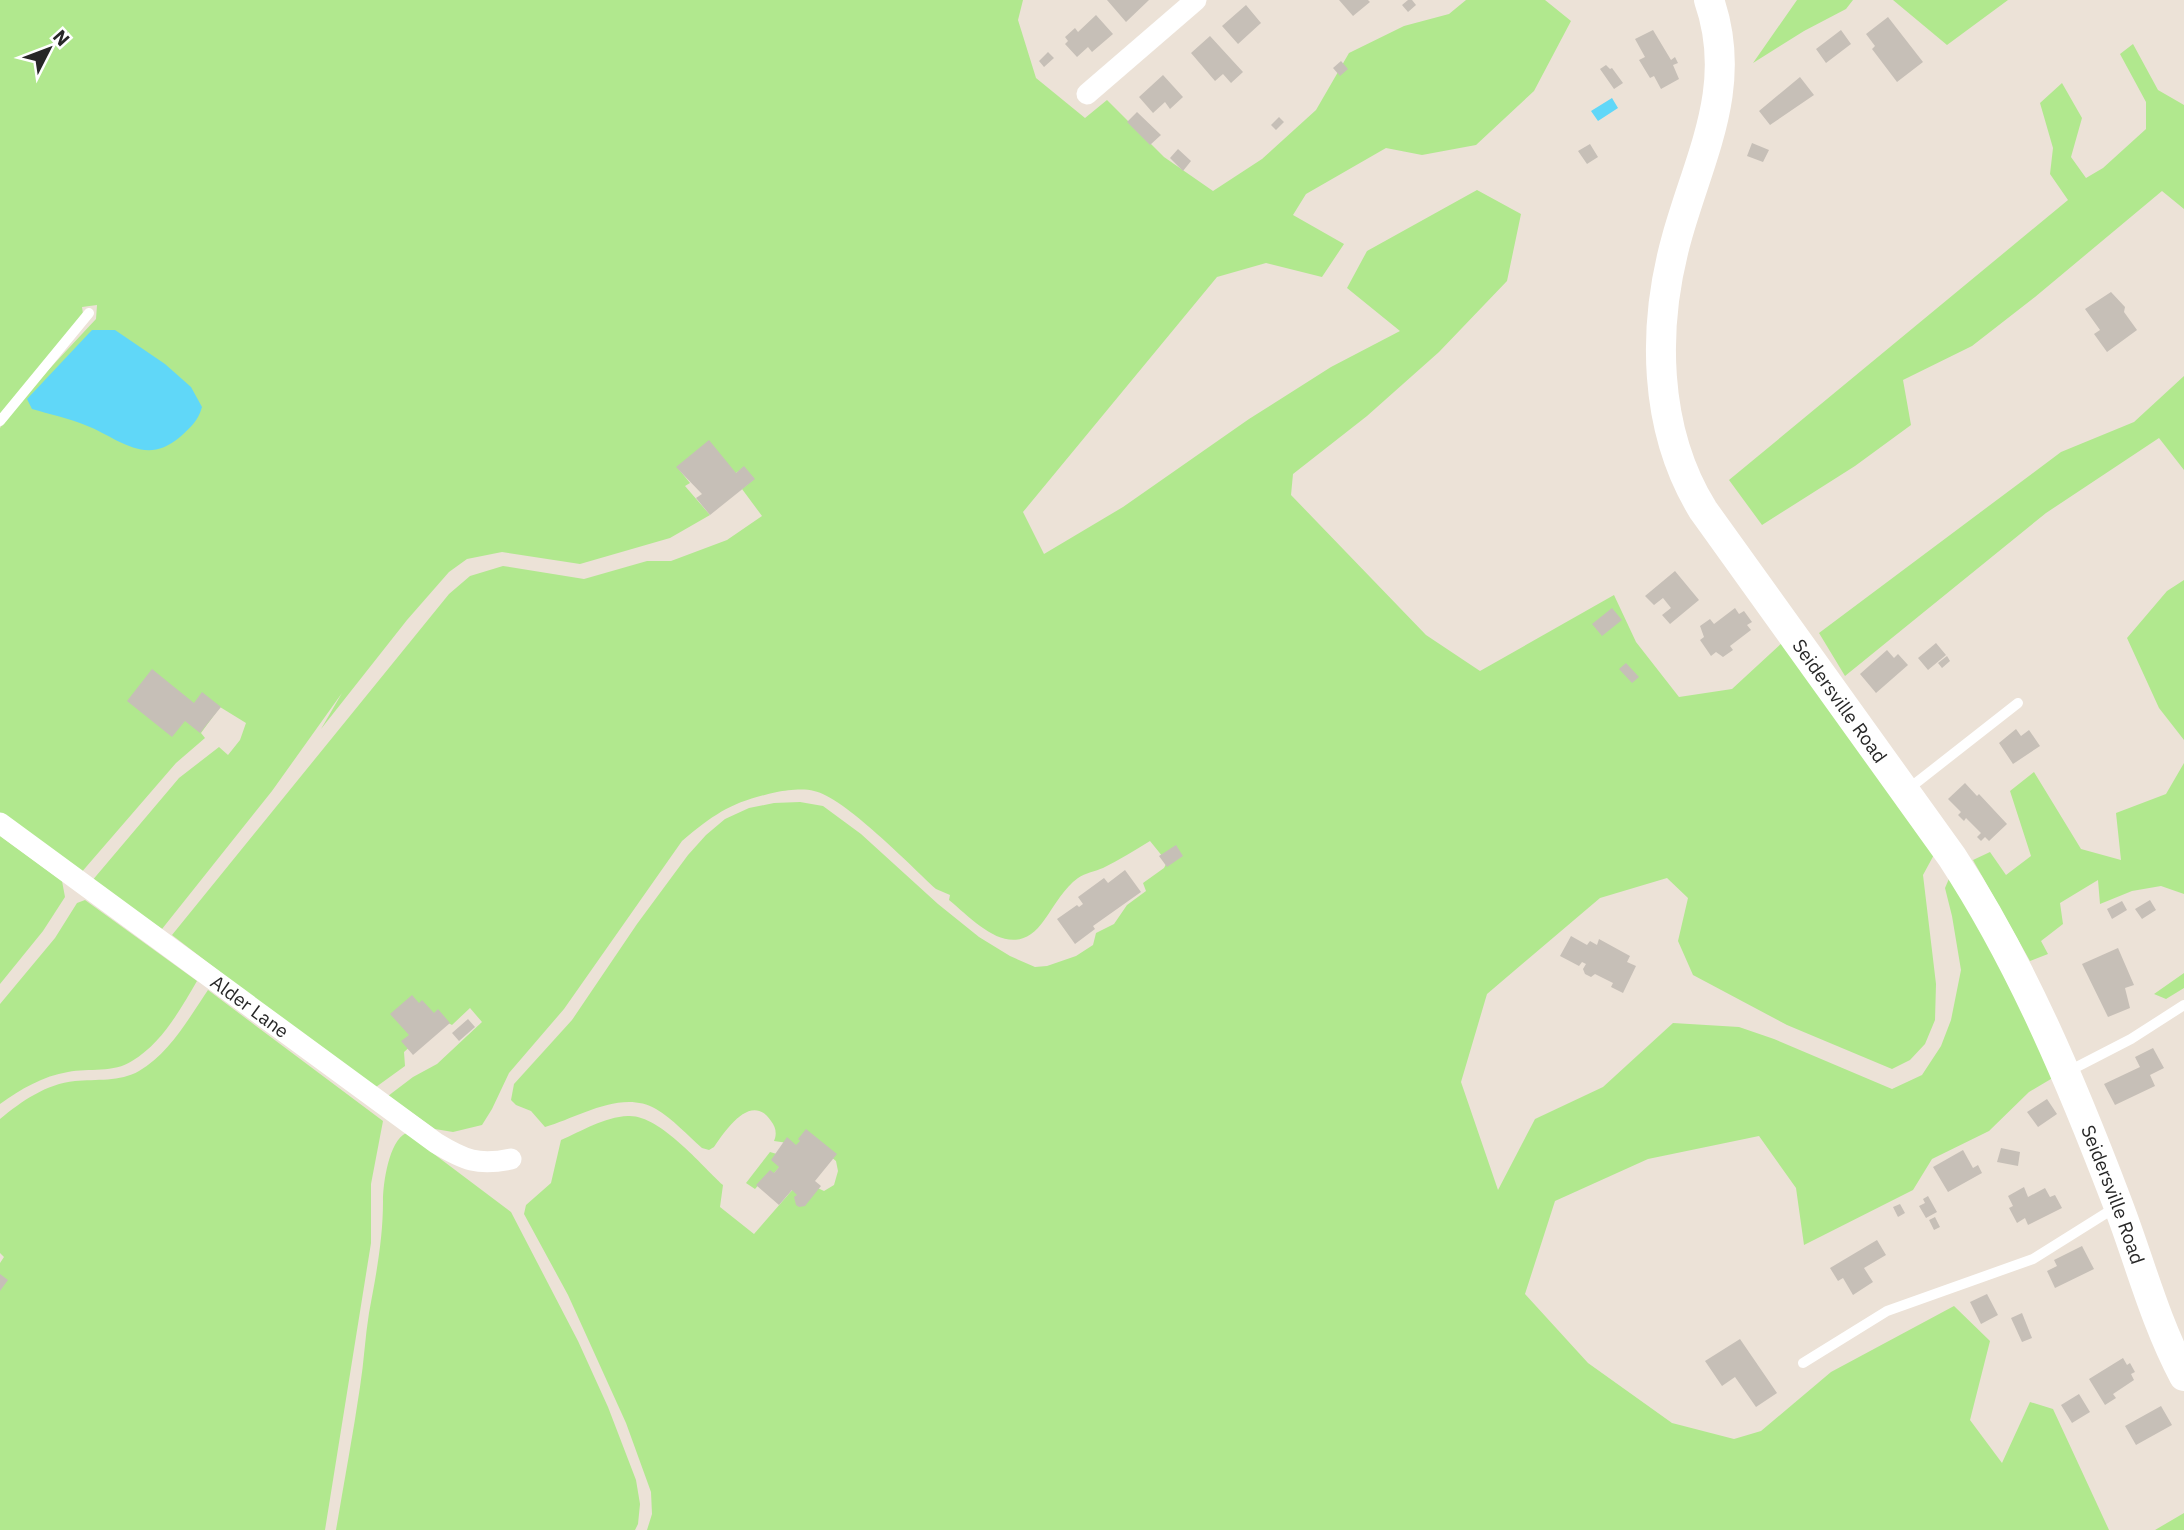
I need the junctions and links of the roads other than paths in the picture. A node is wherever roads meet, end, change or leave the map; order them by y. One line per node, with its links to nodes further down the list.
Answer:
1 (1196, 0): 3 (street)
2 (1709, 0): 7 (street, Seidersville Road)
3 (1087, 94)
4 (89, 313): 5 (lane)
5 (0, 421)
6 (2018, 703): 7 (lane)
7 (1905, 792): 10 (street, Seidersville Road)
8 (0, 823): 11 (street, Alder Lane)
9 (2184, 1005): 10 (lane)
10 (2064, 1073): 12 (street, Seidersville Road)
11 (511, 1159)
12 (2118, 1205): 13 (lane); 14 (street, Seidersville Road)
13 (1804, 1363)
14 (2184, 1376)

